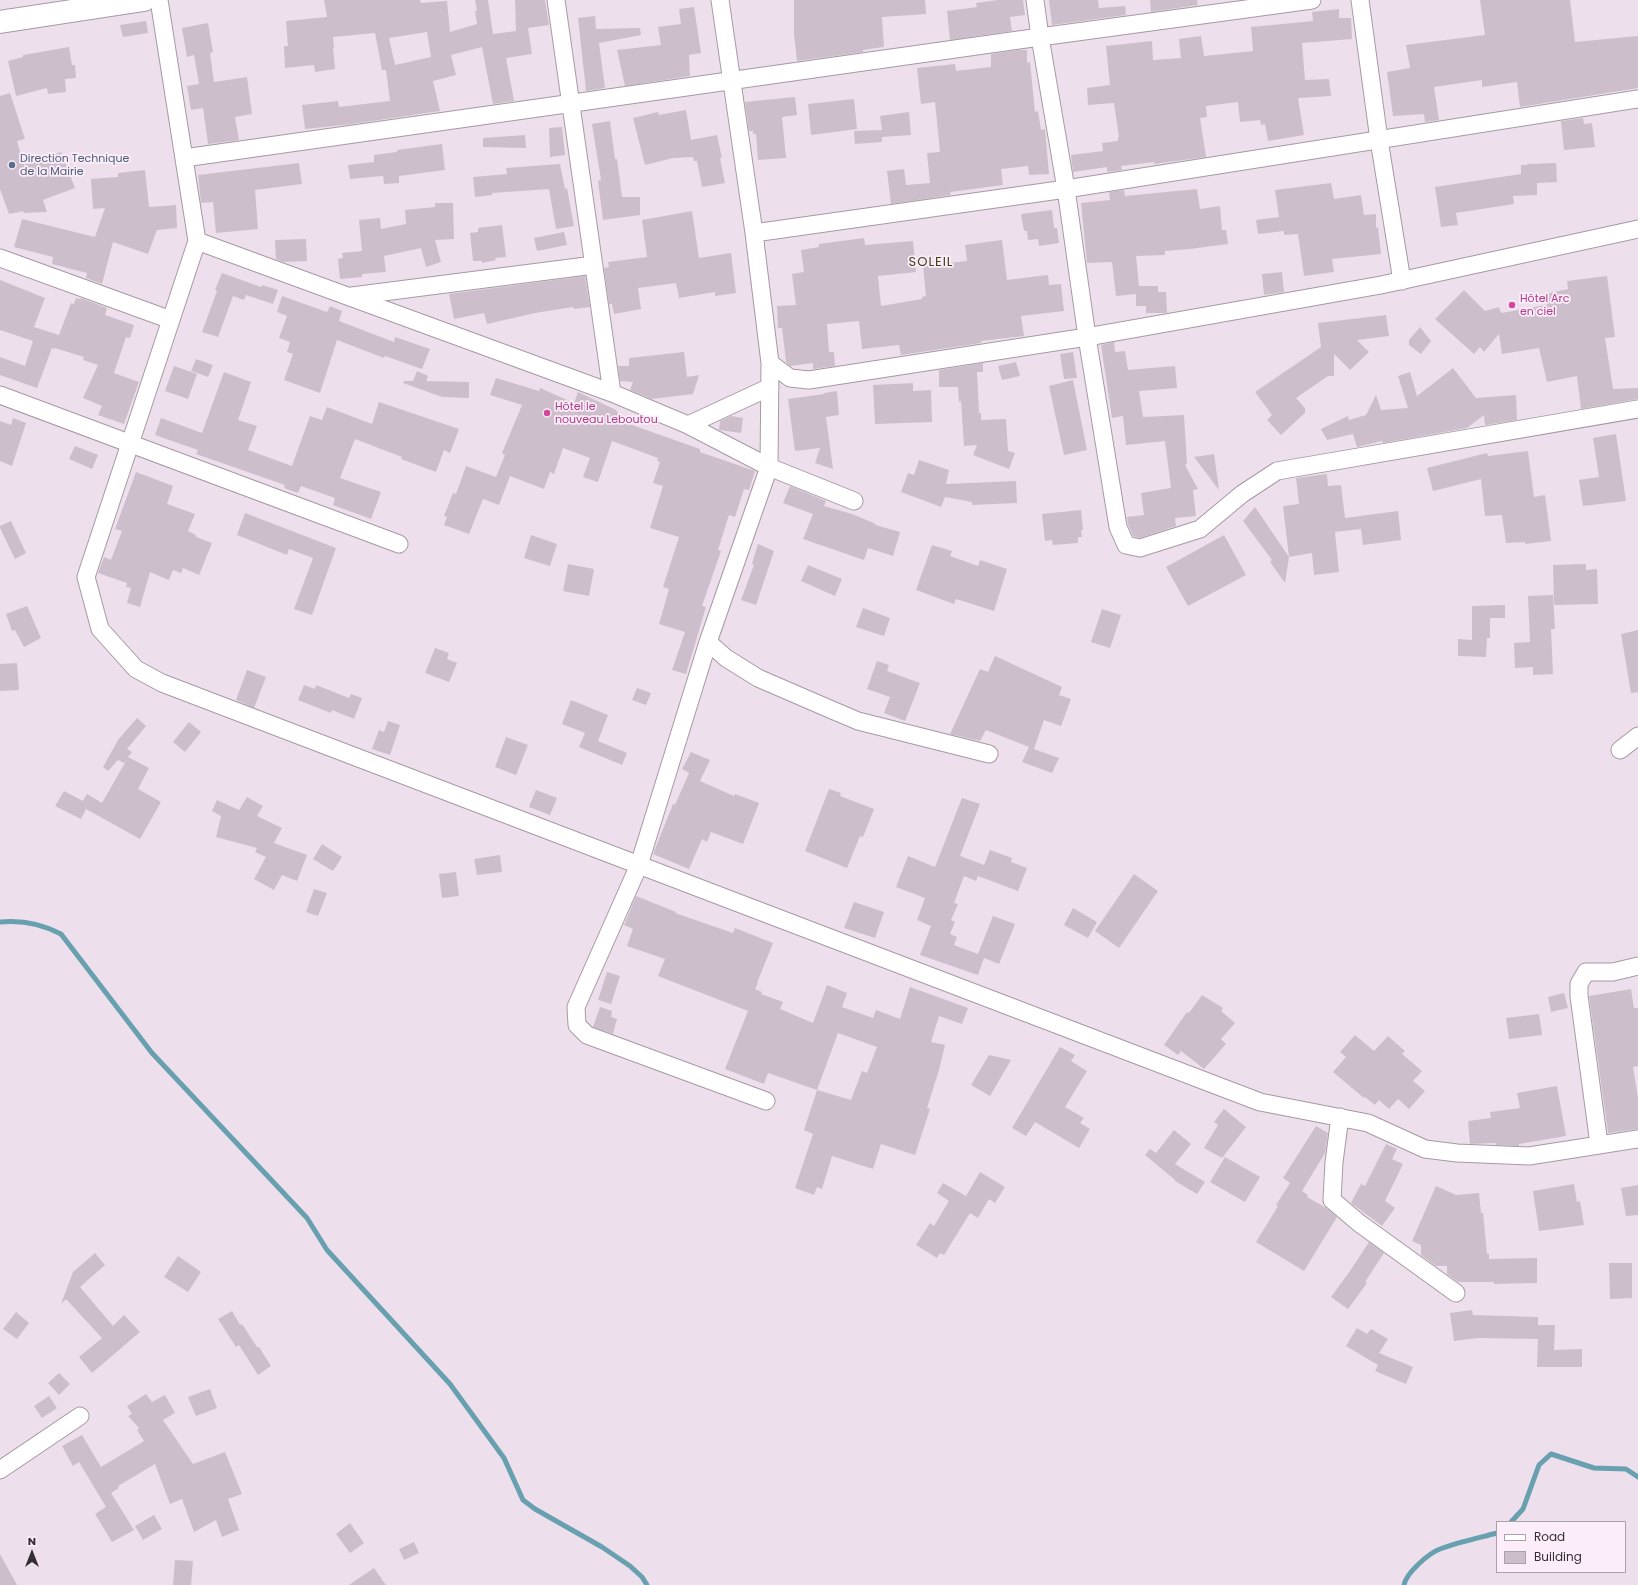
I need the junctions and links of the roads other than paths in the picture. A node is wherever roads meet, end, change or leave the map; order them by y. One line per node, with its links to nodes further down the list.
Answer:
1 (144, 0): 8 (main road)
2 (159, 0): 14 (street)
3 (556, 0): 12 (street)
4 (720, 0): 10 (street)
5 (1035, 0): 9 (street)
6 (1312, 0): 9 (street)
7 (1360, 0): 13 (street)
8 (0, 22)
9 (1040, 37): 10 (street); 15 (street)
10 (732, 81): 12 (street); 17 (street)
11 (1638, 99): 13 (street)
12 (571, 104): 14 (street); 20 (street)
13 (1379, 140): 15 (street); 21 (street)
14 (184, 158): 18 (street)
15 (1066, 189): 17 (street); 24 (street)
16 (1638, 229): 21 (street)
17 (754, 233): 25 (street)
18 (197, 241): 22 (street); 23 (street)
19 (0, 258): 23 (street)
20 (594, 265): 22 (street); 27 (street)
21 (1402, 281): 24 (street)
22 (348, 297): 27 (street)
23 (171, 320): 31 (street)
24 (1087, 337): 25 (street); 29 (street)
25 (770, 363): 26 (street)
26 (770, 387): 30 (street); 32 (street)
27 (612, 393): 30 (street)
28 (0, 395): 31 (street)
29 (1638, 409)
30 (688, 425): 32 (street)
31 (130, 443): 34 (street); 39 (street)
32 (769, 467): 33 (street); 35 (street)
33 (854, 501)
34 (399, 544)
35 (708, 642): 38 (street); 39 (street)
36 (1638, 736): 37 (street)
37 (1620, 750)
38 (989, 754)
39 (639, 864): 41 (street); 42 (street)
40 (1638, 966): 44 (street)
41 (766, 1101)
42 (1340, 1117): 44 (street); 45 (street)
43 (1638, 1139): 44 (street)
44 (1599, 1144)
45 (1456, 1292)
46 (80, 1416): 47 (street)
47 (0, 1470)

